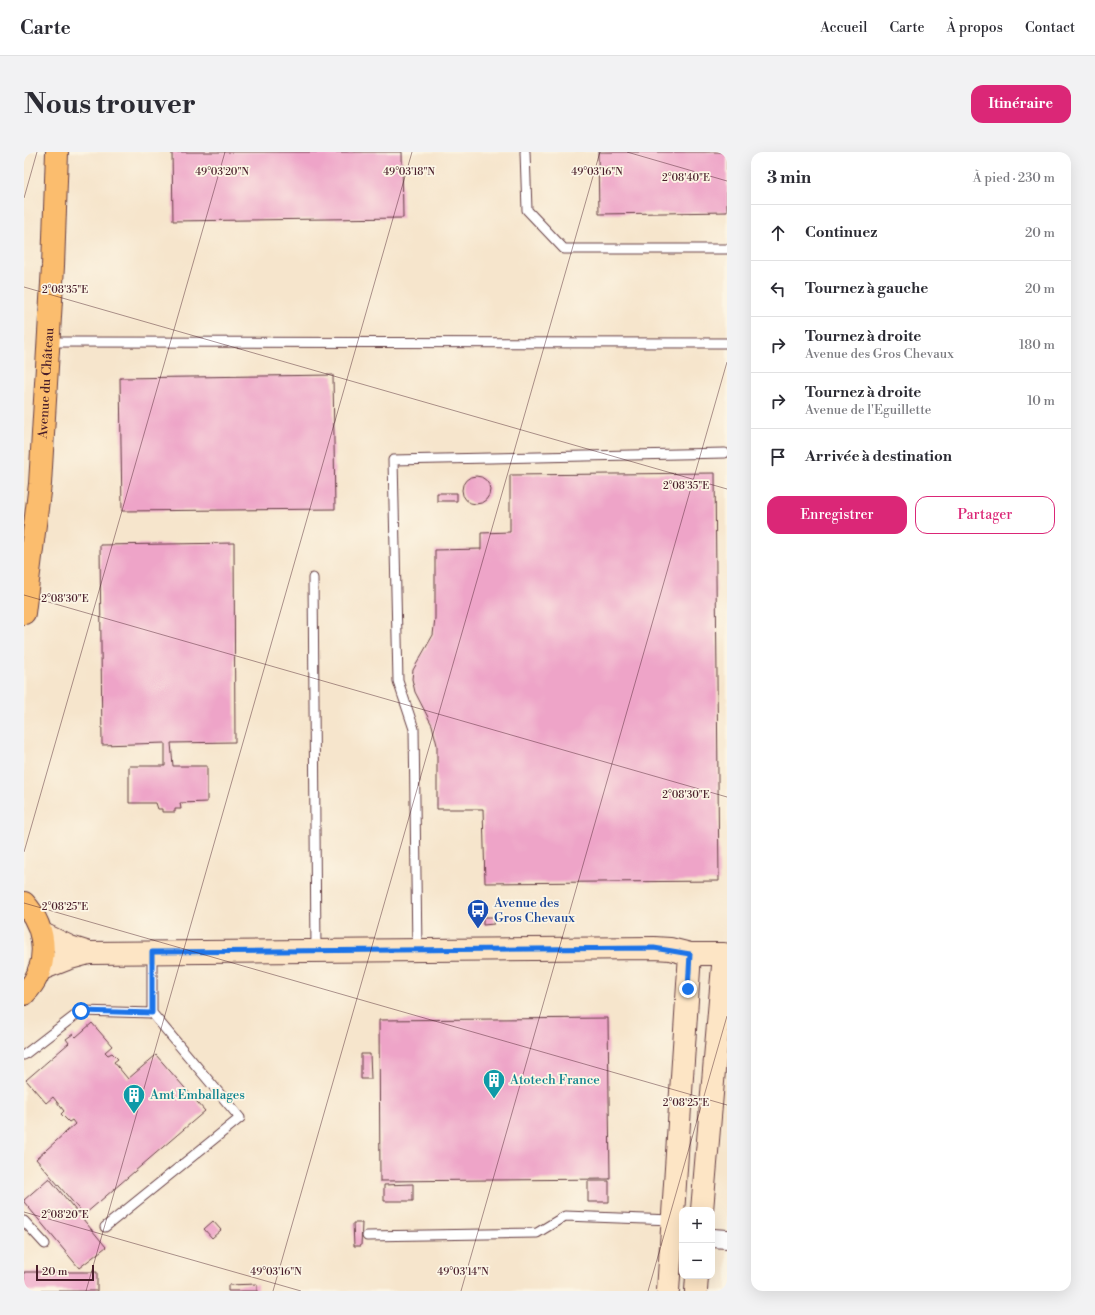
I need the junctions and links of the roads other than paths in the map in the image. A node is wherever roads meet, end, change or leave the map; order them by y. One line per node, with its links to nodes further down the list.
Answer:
1 (57, 152): 4 (main road, Avenue du Château)
2 (525, 152): 3 (lane)
3 (727, 249)
4 (48, 342): 5 (lane); 8 (main road, Avenue du Château)
5 (727, 343)
6 (725, 453): 11 (lane)
7 (313, 578): 12 (lane)
8 (24, 613)
9 (24, 903): 10 (main road)
10 (41, 933): 14 (street); 17 (main road)
11 (417, 950): 12 (street); 15 (street)
12 (316, 951): 13 (street)
13 (152, 952): 14 (street); 19 (lane)
14 (89, 953): 17 (street)
15 (690, 954): 16 (street); 24 (street)
16 (725, 954): 21 (street)
17 (40, 970): 18 (main road)
18 (24, 994)
19 (152, 1013): 20 (lane); 23 (lane)
20 (24, 1055)
21 (702, 1207)
22 (24, 1221): 28 (lane)
23 (105, 1227)
24 (675, 1232): 25 (lane); 30 (street)
25 (367, 1236)
26 (715, 1238): 27 (street)
27 (727, 1238)
28 (45, 1244)
29 (697, 1279): 31 (street)
30 (668, 1291)
31 (696, 1291)

